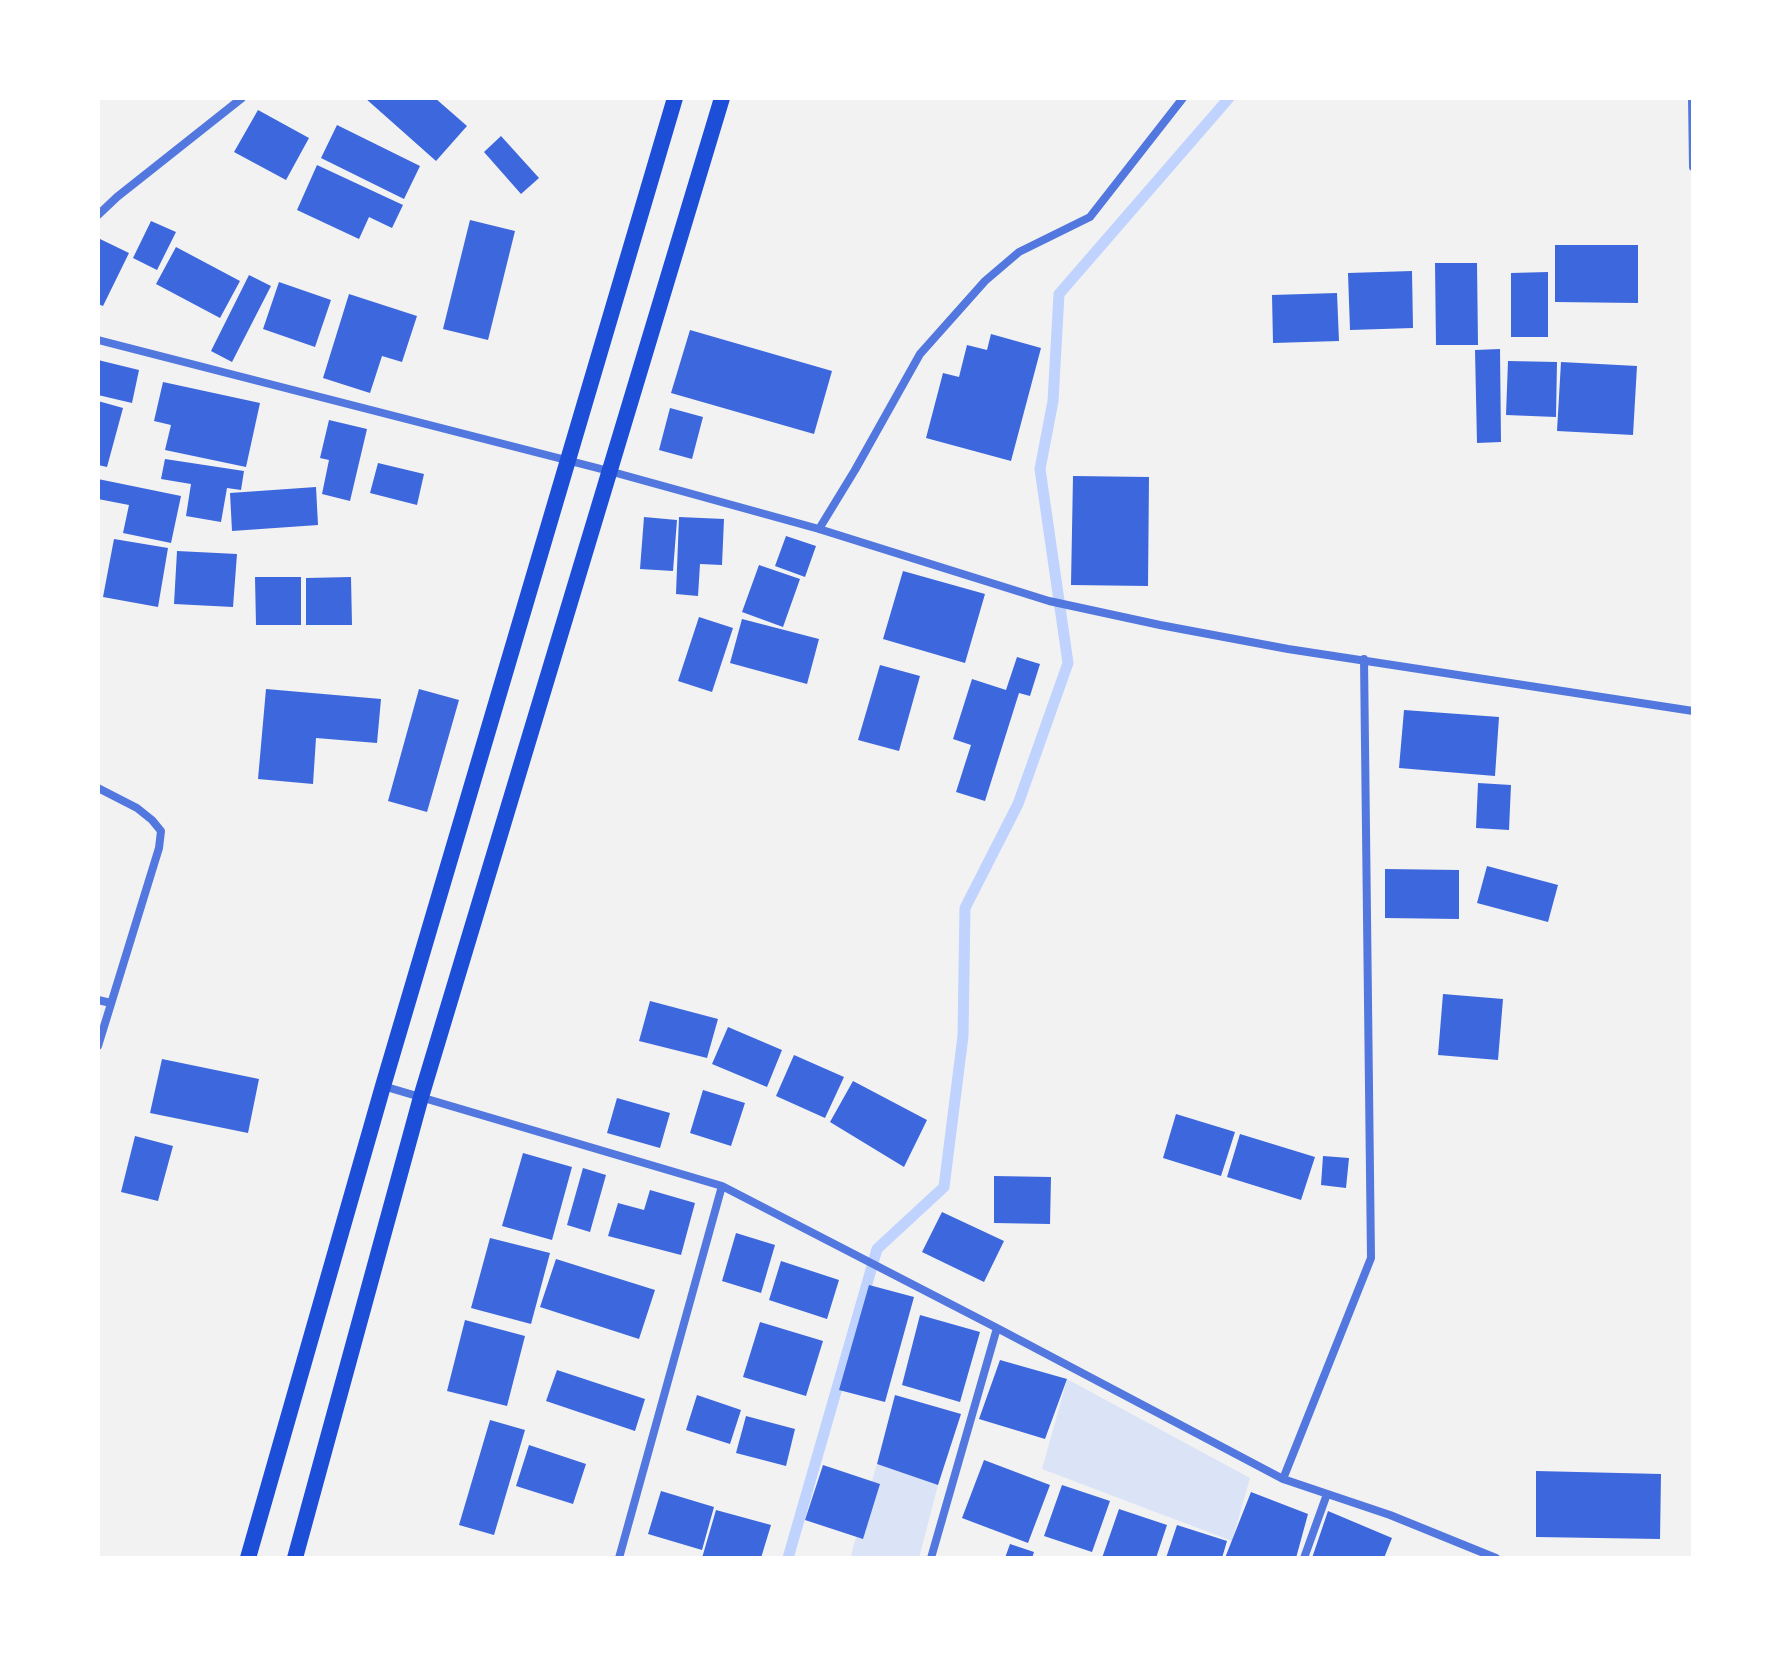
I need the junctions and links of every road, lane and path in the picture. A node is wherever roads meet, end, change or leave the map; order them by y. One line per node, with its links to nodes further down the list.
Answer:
1 (242, 98): 7 (street)
2 (675, 98): 9 (main road)
3 (722, 98): 10 (main road)
4 (1183, 98): 11 (street)
5 (1692, 98): 6 (street)
6 (1693, 167)
7 (98, 215)
8 (98, 340): 9 (street)
9 (566, 462): 10 (street); 18 (main road)
10 (609, 471): 11 (street); 19 (main road)
11 (819, 529): 12 (street)
12 (1364, 659): 13 (street); 22 (street)
13 (1693, 711)
14 (98, 788): 16 (street)
15 (98, 1000): 16 (street)
16 (111, 1003): 17 (street)
17 (98, 1046)
18 (383, 1086): 19 (street); 24 (main road)
19 (421, 1097): 20 (street); 25 (main road)
20 (722, 1186): 21 (street); 26 (street)
21 (997, 1328): 22 (street); 27 (street)
22 (1283, 1479): 23 (street)
23 (1327, 1494): 28 (street); 29 (street)
24 (248, 1558)
25 (295, 1558)
26 (619, 1558)
27 (931, 1558)
28 (1304, 1558)
29 (1496, 1558)

